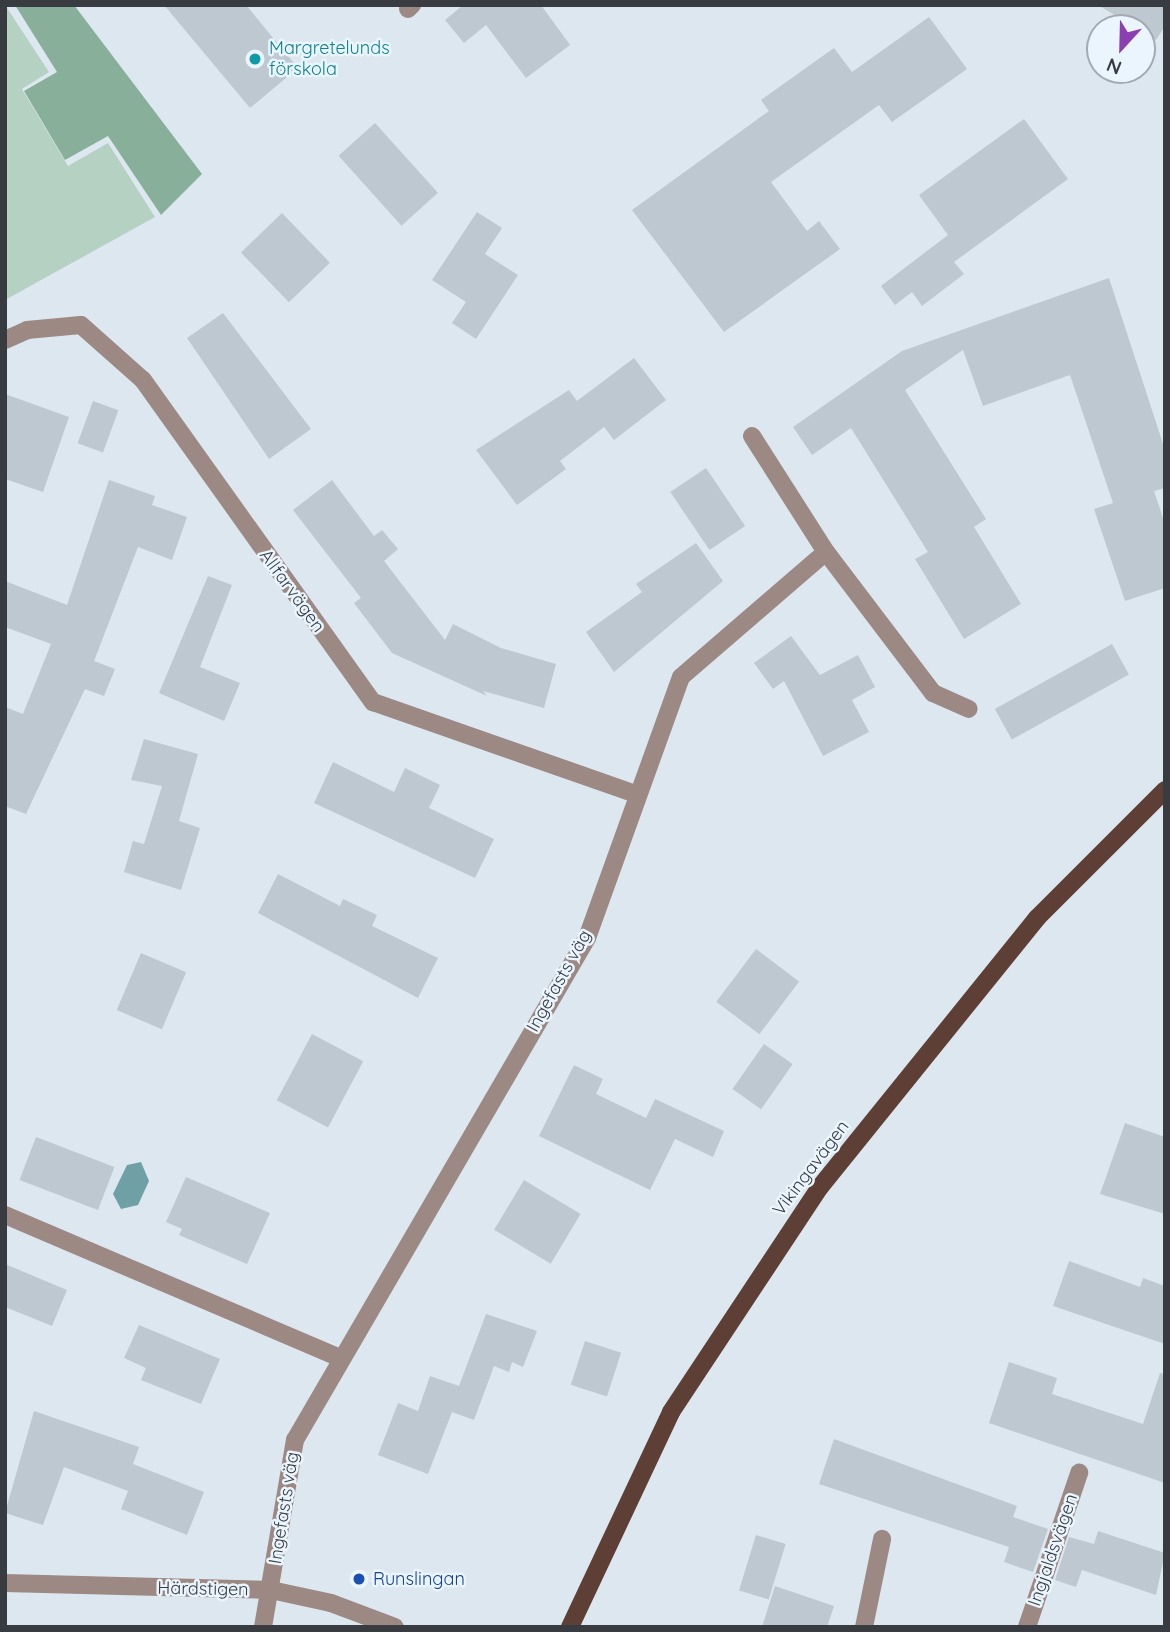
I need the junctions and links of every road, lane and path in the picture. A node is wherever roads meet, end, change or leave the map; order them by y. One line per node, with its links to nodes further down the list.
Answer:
1 (5, 340): 6 (street, Allfarvägen)
2 (752, 436): 3 (street)
3 (826, 552): 4 (street); 6 (street, Ingefasts väg)
4 (969, 709)
5 (1165, 790): 15 (main road, Vikingavägen)
6 (638, 795): 8 (street, Ingefasts väg)
7 (5, 1215): 8 (street)
8 (341, 1359): 12 (street, Ingefasts väg)
9 (1079, 1473): 17 (street, Ingjaldsvägen)
10 (882, 1539): 16 (street)
11 (5, 1583): 12 (street, Härdstigen)
12 (271, 1590): 13 (street, Ingefasts väg); 14 (street, Härdstigen)
13 (263, 1627)
14 (395, 1627)
15 (570, 1627)
16 (864, 1627)
17 (1027, 1627)

